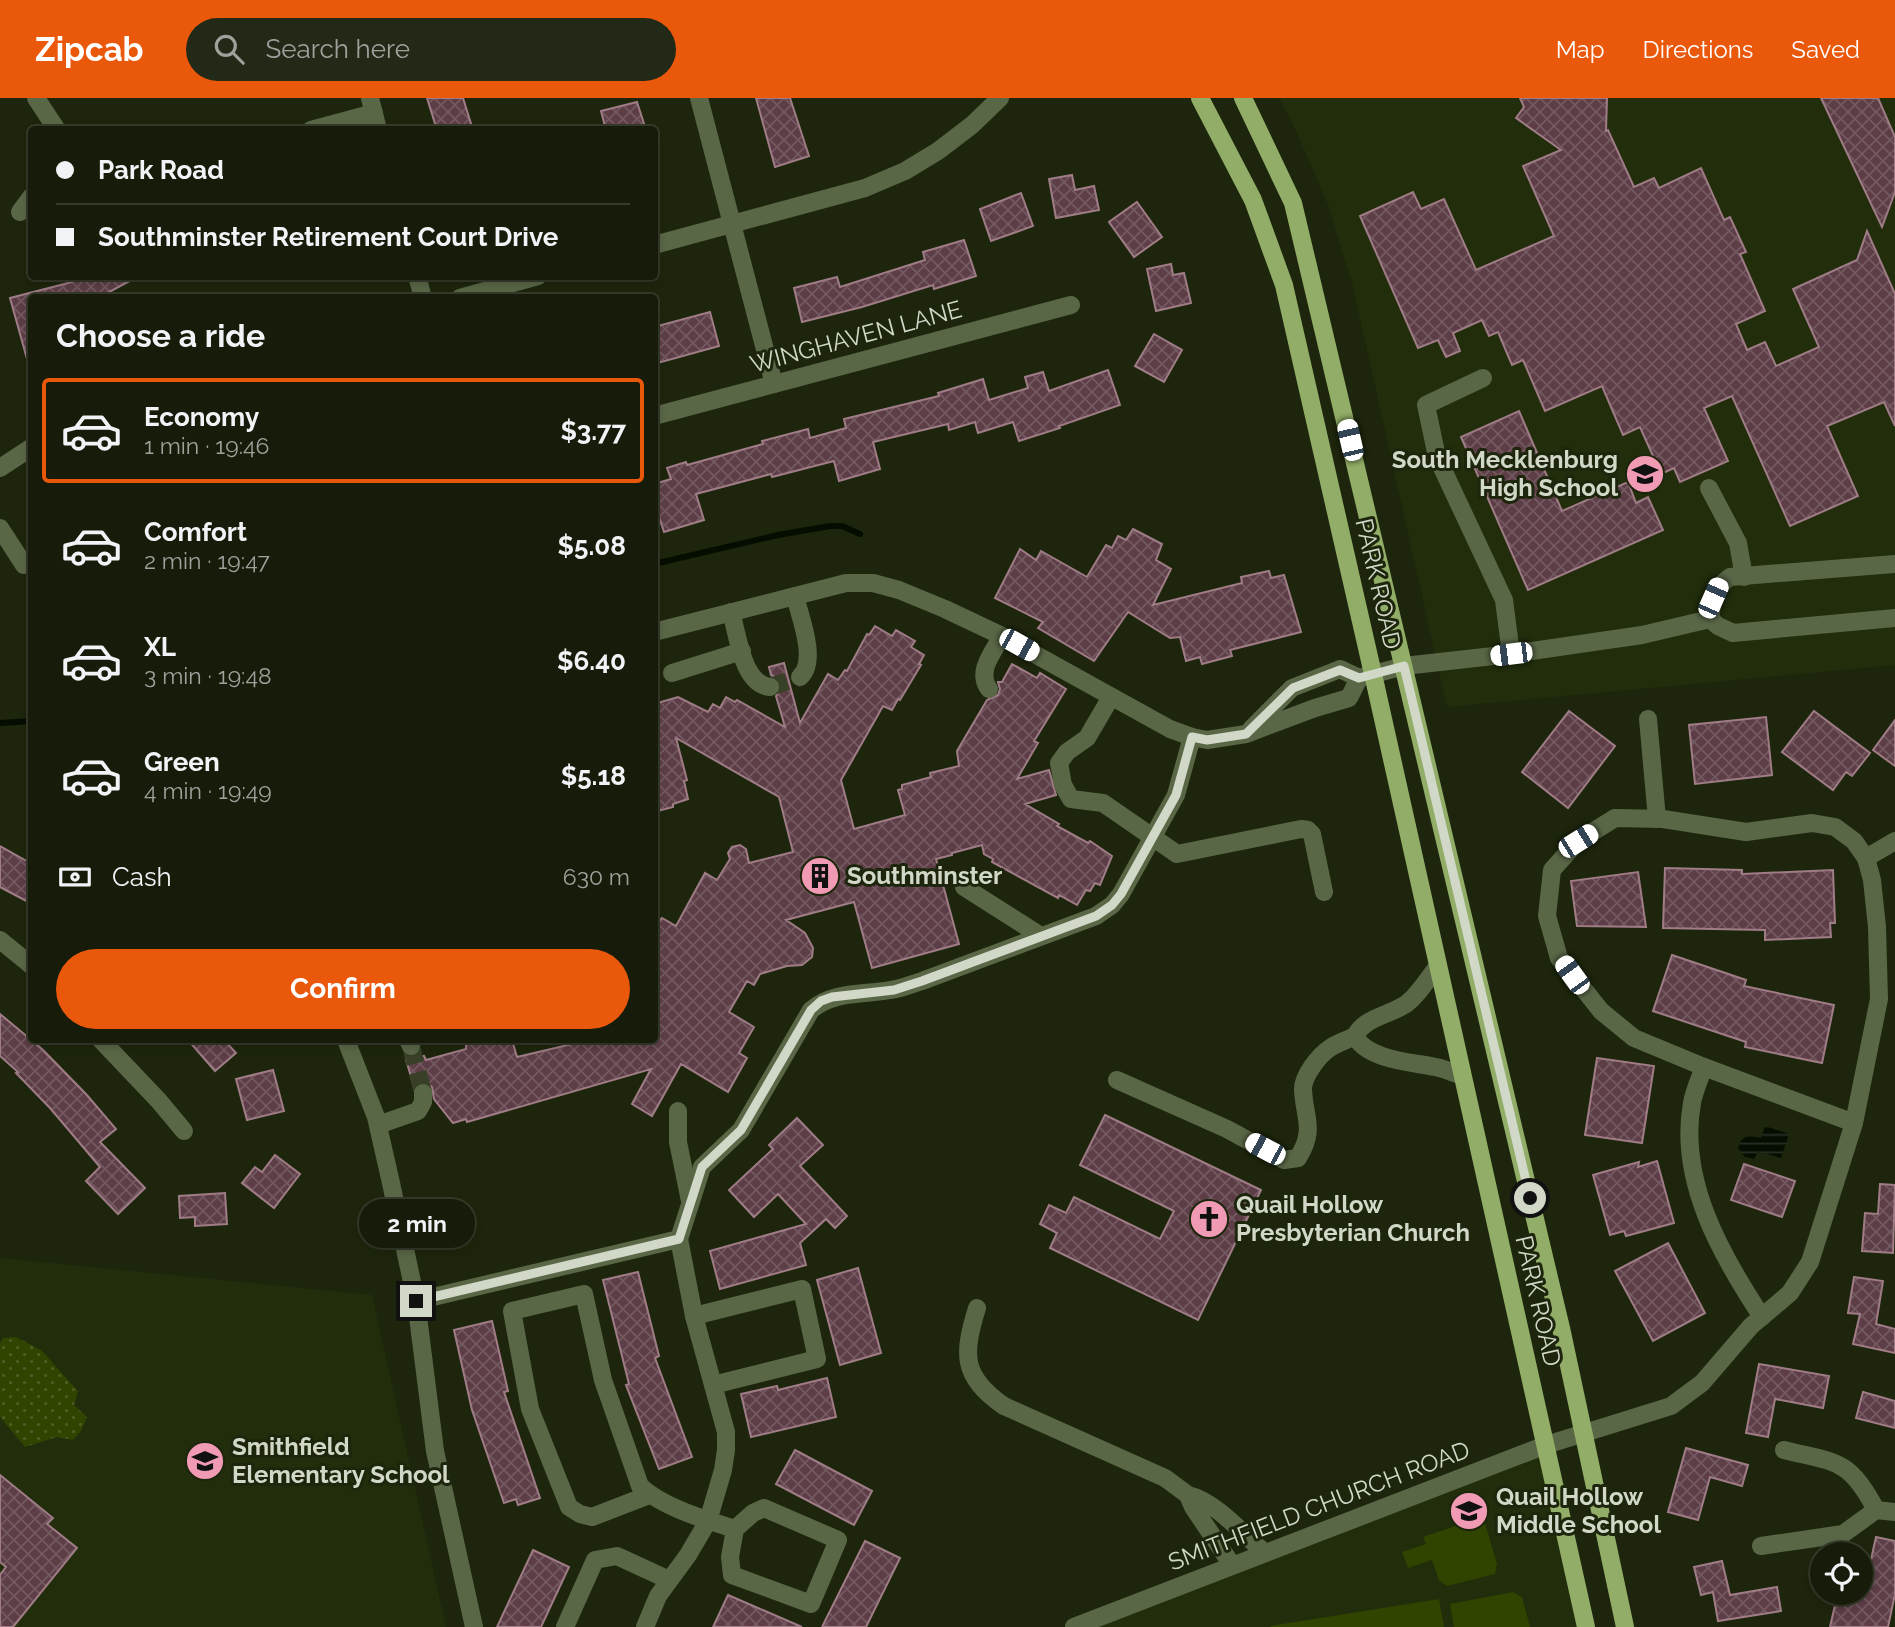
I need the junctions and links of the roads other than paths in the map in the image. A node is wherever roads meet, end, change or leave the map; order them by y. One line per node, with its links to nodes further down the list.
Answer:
1 (36, 98): 7 (street)
2 (699, 98): 11 (street)
3 (1000, 98): 11 (street)
4 (1200, 98): 36 (main road, PARK ROAD)
5 (1245, 99): 34 (main road, PARK ROAD)
6 (374, 113): 8 (street)
7 (54, 126)
8 (326, 126)
9 (28, 202): 10 (street)
10 (20, 212)
11 (733, 224): 12 (street); 17 (street)
12 (658, 244)
13 (524, 280): 14 (street)
14 (474, 294)
15 (1071, 305): 17 (street, WINGHAVEN LANE)
16 (1483, 378): 33 (street)
17 (774, 384): 18 (street, WINGHAVEN LANE)
18 (658, 415)
19 (28, 450): 20 (street)
20 (0, 468)
21 (1709, 488): 25 (street)
22 (0, 528): 24 (street)
23 (1895, 564): 25 (street)
24 (24, 565)
25 (1744, 576): 29 (street)
26 (795, 596): 27 (street); 31 (street); 37 (street)
27 (732, 612): 30 (street); 32 (street)
28 (1895, 618): 29 (street)
29 (1710, 620): 33 (street)
30 (658, 631)
31 (1002, 636): 39 (street); 40 (street)
32 (742, 651): 35 (street); 38 (street)
33 (1511, 654): 34 (street)
34 (1404, 666): 36 (street); 72 (main road, PARK ROAD)
35 (672, 673)
36 (1366, 676): 42 (street); 42 (street); 53 (main road, PARK ROAD)
37 (800, 677)
38 (770, 687)
39 (989, 689)
40 (1111, 696): 43 (street); 45 (street)
41 (1648, 719): 44 (street)
42 (1246, 734): 43 (street)
43 (1192, 737): 45 (street)
44 (1657, 819): 47 (street); 57 (street)
45 (1152, 838): 49 (street); 50 (street)
46 (1895, 841): 47 (street)
47 (1866, 858): 62 (street, SMITHFIELD CHURCH ROAD)
48 (964, 887): 50 (street)
49 (1324, 892)
50 (1041, 936): 65 (street)
51 (0, 940): 52 (street)
52 (28, 963)
53 (1438, 966): 54 (street); 58 (main road, PARK ROAD)
54 (1355, 1037): 58 (street); 59 (street)
55 (104, 1043): 64 (street)
56 (347, 1043): 63 (street)
57 (1704, 1067): 62 (street); 70 (street)
58 (1461, 1075): 73 (main road, PARK ROAD)
59 (1117, 1080)
60 (423, 1093): 63 (street)
61 (678, 1111): 65 (street)
62 (1854, 1123): 70 (street, SMITHFIELD CHURCH ROAD)
63 (378, 1125): 67 (street)
64 (184, 1132)
65 (690, 1202): 66 (street)
66 (679, 1239): 67 (street); 69 (street)
67 (416, 1301): 86 (street)
68 (977, 1308): 76 (street)
69 (694, 1315): 71 (street); 71 (street)
70 (1762, 1317): 72 (street, SMITHFIELD CHURCH ROAD)
71 (713, 1385): 79 (street)
72 (1583, 1433): 73 (street, SMITHFIELD CHURCH ROAD); 91 (main road, PARK ROAD)
73 (1546, 1445): 82 (street, SMITHFIELD CHURCH ROAD); 90 (main road, PARK ROAD)
74 (1784, 1450): 77 (street)
75 (649, 1495): 75 (street); 79 (street)
76 (1188, 1495): 82 (street); 83 (street)
77 (1875, 1510): 78 (street); 81 (street)
78 (1895, 1511)
79 (708, 1521): 80 (street); 84 (street)
80 (735, 1529): 80 (street)
81 (1761, 1546)
82 (1265, 1553): 83 (street, SMITHFIELD CHURCH ROAD)
83 (1232, 1565): 85 (street, SMITHFIELD CHURCH ROAD)
84 (669, 1580): 87 (street); 88 (street)
85 (1110, 1620): 89 (street, SMITHFIELD CHURCH ROAD)
86 (474, 1627)
87 (565, 1627)
88 (645, 1627)
89 (1074, 1627)
90 (1586, 1627)
91 (1625, 1627)

